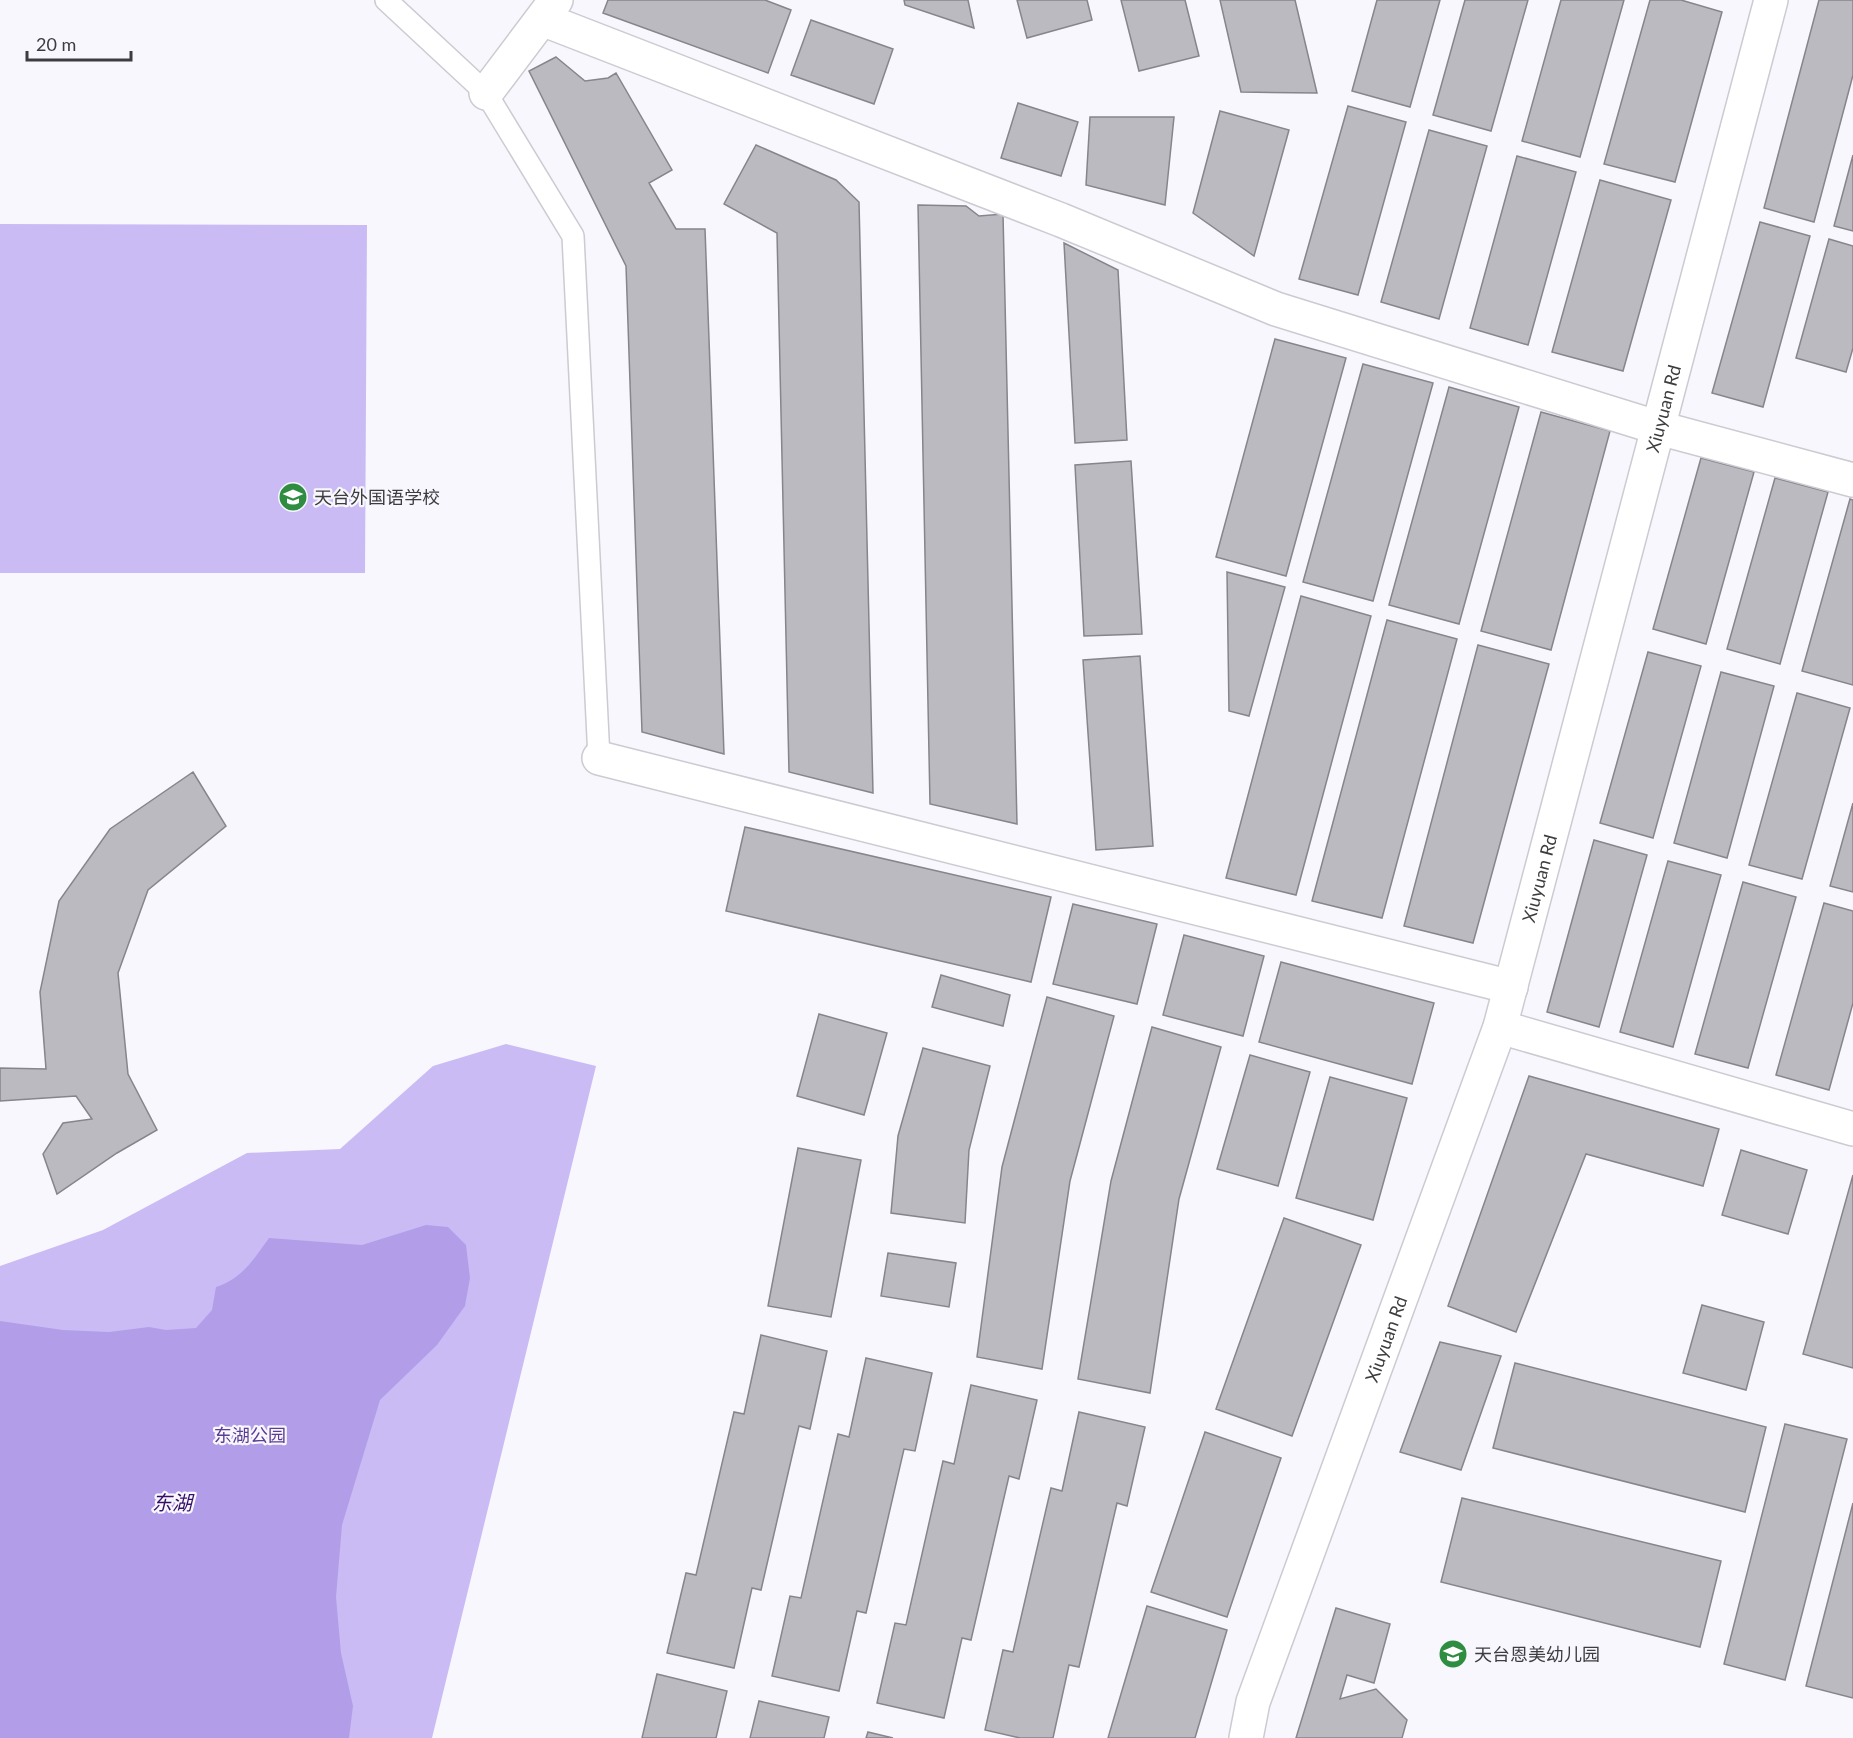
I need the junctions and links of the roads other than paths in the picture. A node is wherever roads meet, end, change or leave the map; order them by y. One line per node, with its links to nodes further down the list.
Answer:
1 (386, 0): 4 (lane)
2 (1771, 0): 5 (street, Xiuyuan Rd)
3 (549, 10): 4 (street); 5 (street)
4 (486, 93): 7 (lane)
5 (1659, 428): 6 (street); 8 (street, Xiuyuan Rd)
6 (1853, 480)
7 (599, 758): 8 (street)
8 (1511, 987): 9 (street, Xiuyuan Rd)
9 (1500, 1027): 10 (street); 11 (street, Xiuyuan Rd)
10 (1853, 1129)
11 (1246, 1738)

